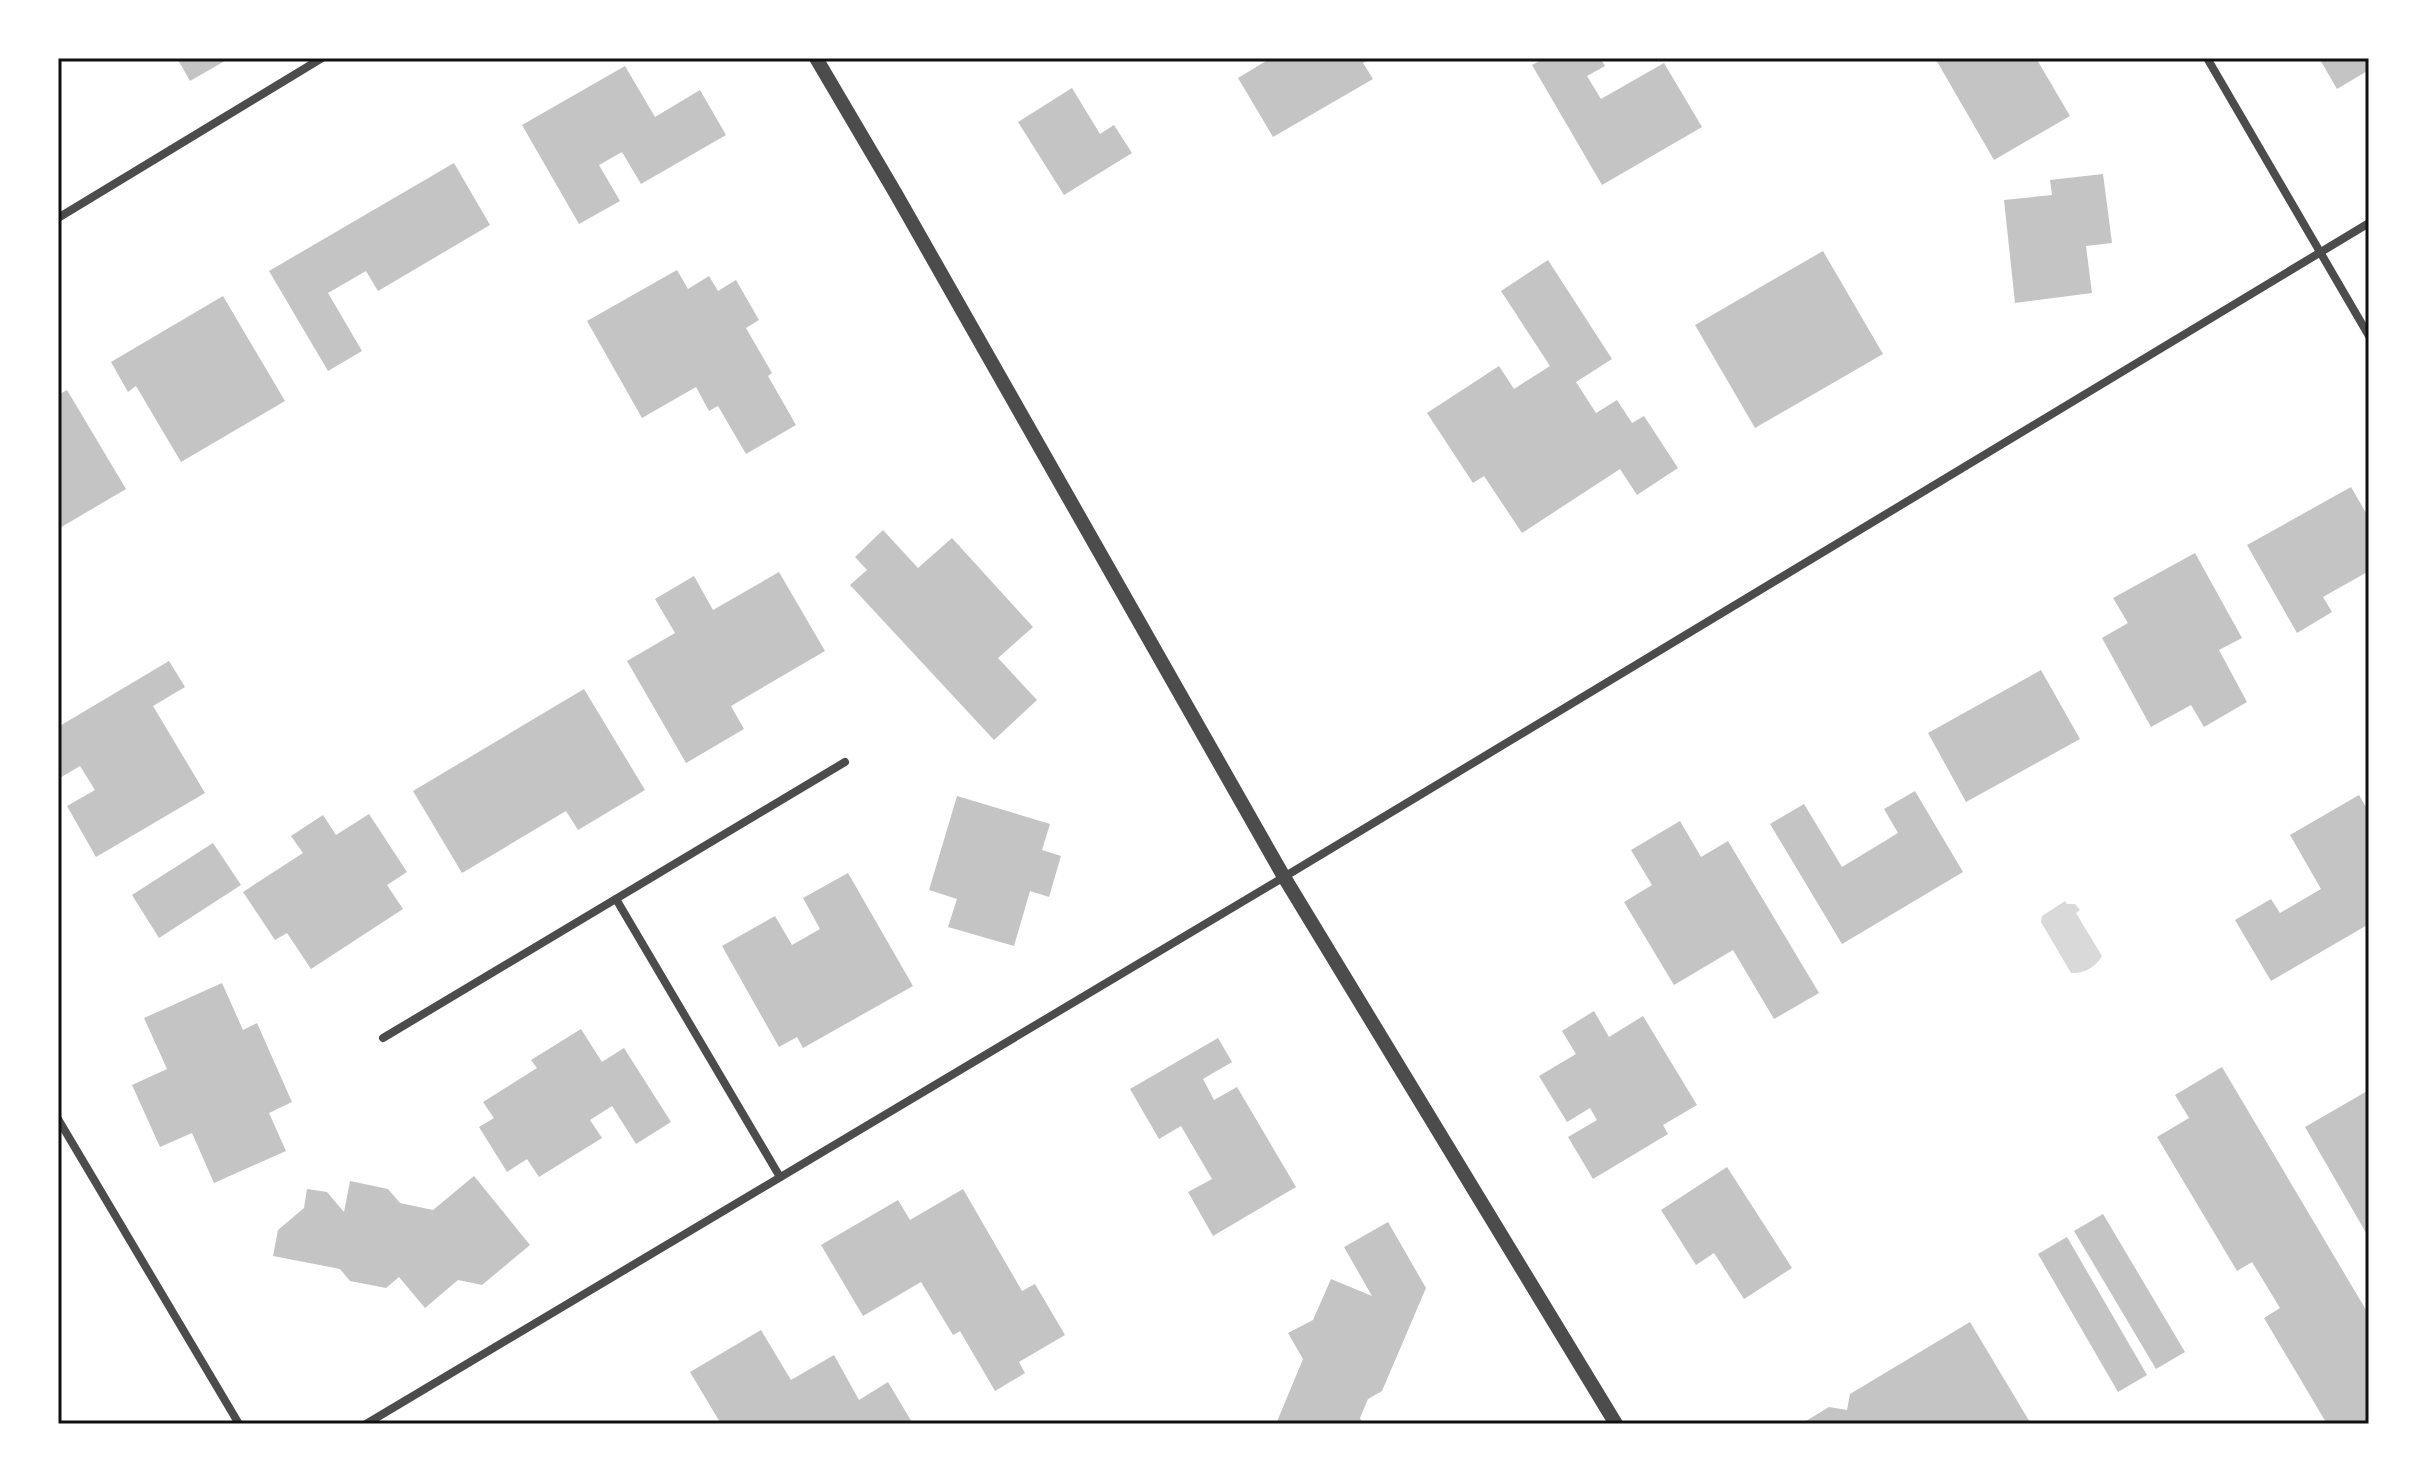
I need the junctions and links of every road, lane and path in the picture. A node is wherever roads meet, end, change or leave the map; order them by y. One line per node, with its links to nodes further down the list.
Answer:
1 (322, 58): 4 (street)
2 (816, 58): 9 (street)
3 (2207, 58): 6 (street)
4 (58, 218)
5 (2369, 223): 6 (street)
6 (2320, 251): 7 (street); 9 (street)
7 (2369, 336)
8 (845, 762): 10 (street)
9 (1284, 877): 13 (street); 16 (street)
10 (616, 899): 11 (street); 13 (street)
11 (383, 1038)
12 (58, 1119): 14 (street)
13 (780, 1177): 15 (street)
14 (239, 1424)
15 (366, 1424)
16 (1616, 1424)

